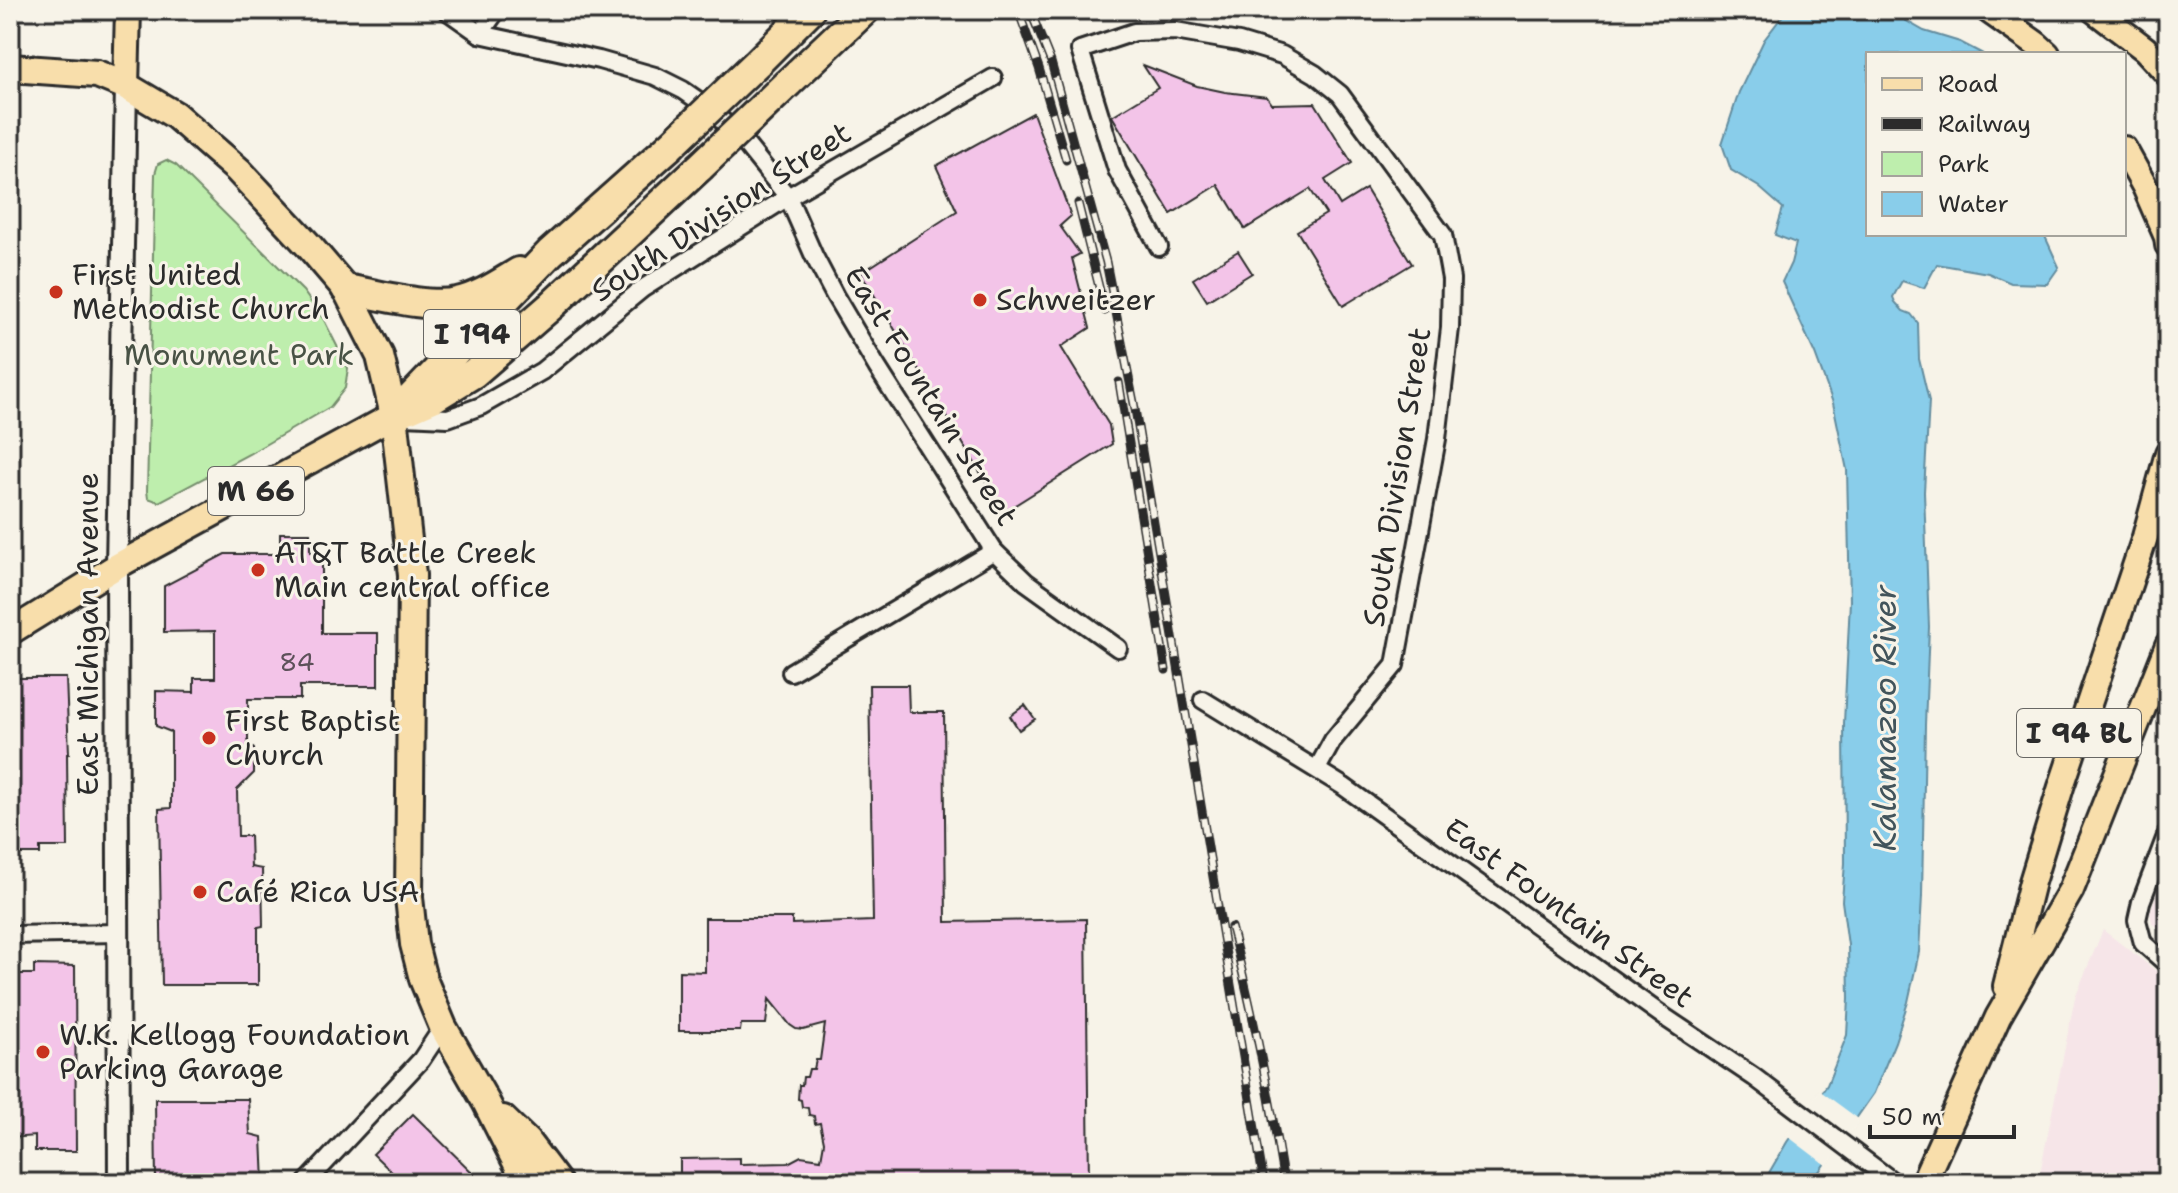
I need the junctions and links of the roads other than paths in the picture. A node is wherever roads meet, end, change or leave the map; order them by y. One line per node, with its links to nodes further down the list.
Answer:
1 (128, 10): 13 (main road)
2 (446, 10): 8 (street)
3 (497, 10): 8 (street)
4 (810, 10): 18 (highway, I 194, bridge)
5 (865, 10): 20 (highway, I 194, bridge)
6 (1988, 10): 9 (main road)
7 (2094, 10): 11 (main road)
8 (480, 34): 15 (street, East Fountain Street)
9 (2045, 52)
10 (10, 68): 13 (highway)
11 (2168, 74)
12 (993, 78): 15 (street, South Division Street)
13 (126, 86): 19 (highway); 23 (street, East Michigan Avenue)
14 (2126, 153): 16 (main road)
15 (788, 197): 20 (street, South Division Street); 22 (street, East Fountain Street)
16 (2168, 245)
17 (1159, 247): 29 (street, South Division Street)
18 (550, 253): 19 (highway); 20 (highway, I 194)
19 (346, 289): 20 (highway)
20 (394, 415): 23 (main road, M 66); 35 (highway)
21 (2168, 453): 34 (main road, I 94 BL)
22 (994, 551): 26 (street, East Fountain Street); 27 (street)
23 (117, 566): 24 (main road, M 66); 31 (street, East Michigan Avenue)
24 (10, 632)
25 (2168, 645): 34 (main road, I 94 BL)
26 (1118, 648)
27 (791, 672)
28 (1203, 700): 29 (street, East Fountain Street)
29 (1317, 769): 41 (street, East Fountain Street)
30 (2168, 831): 33 (street)
31 (118, 933): 32 (street); 37 (street, East Michigan Avenue)
32 (10, 935)
33 (2168, 965)
34 (1998, 1017): 42 (main road, I 94 BL)
35 (443, 1027): 36 (highway); 38 (street)
36 (486, 1102): 39 (highway); 40 (highway)
37 (119, 1183)
38 (306, 1183)
39 (527, 1183)
40 (558, 1183)
41 (1895, 1183)
42 (1923, 1183)

